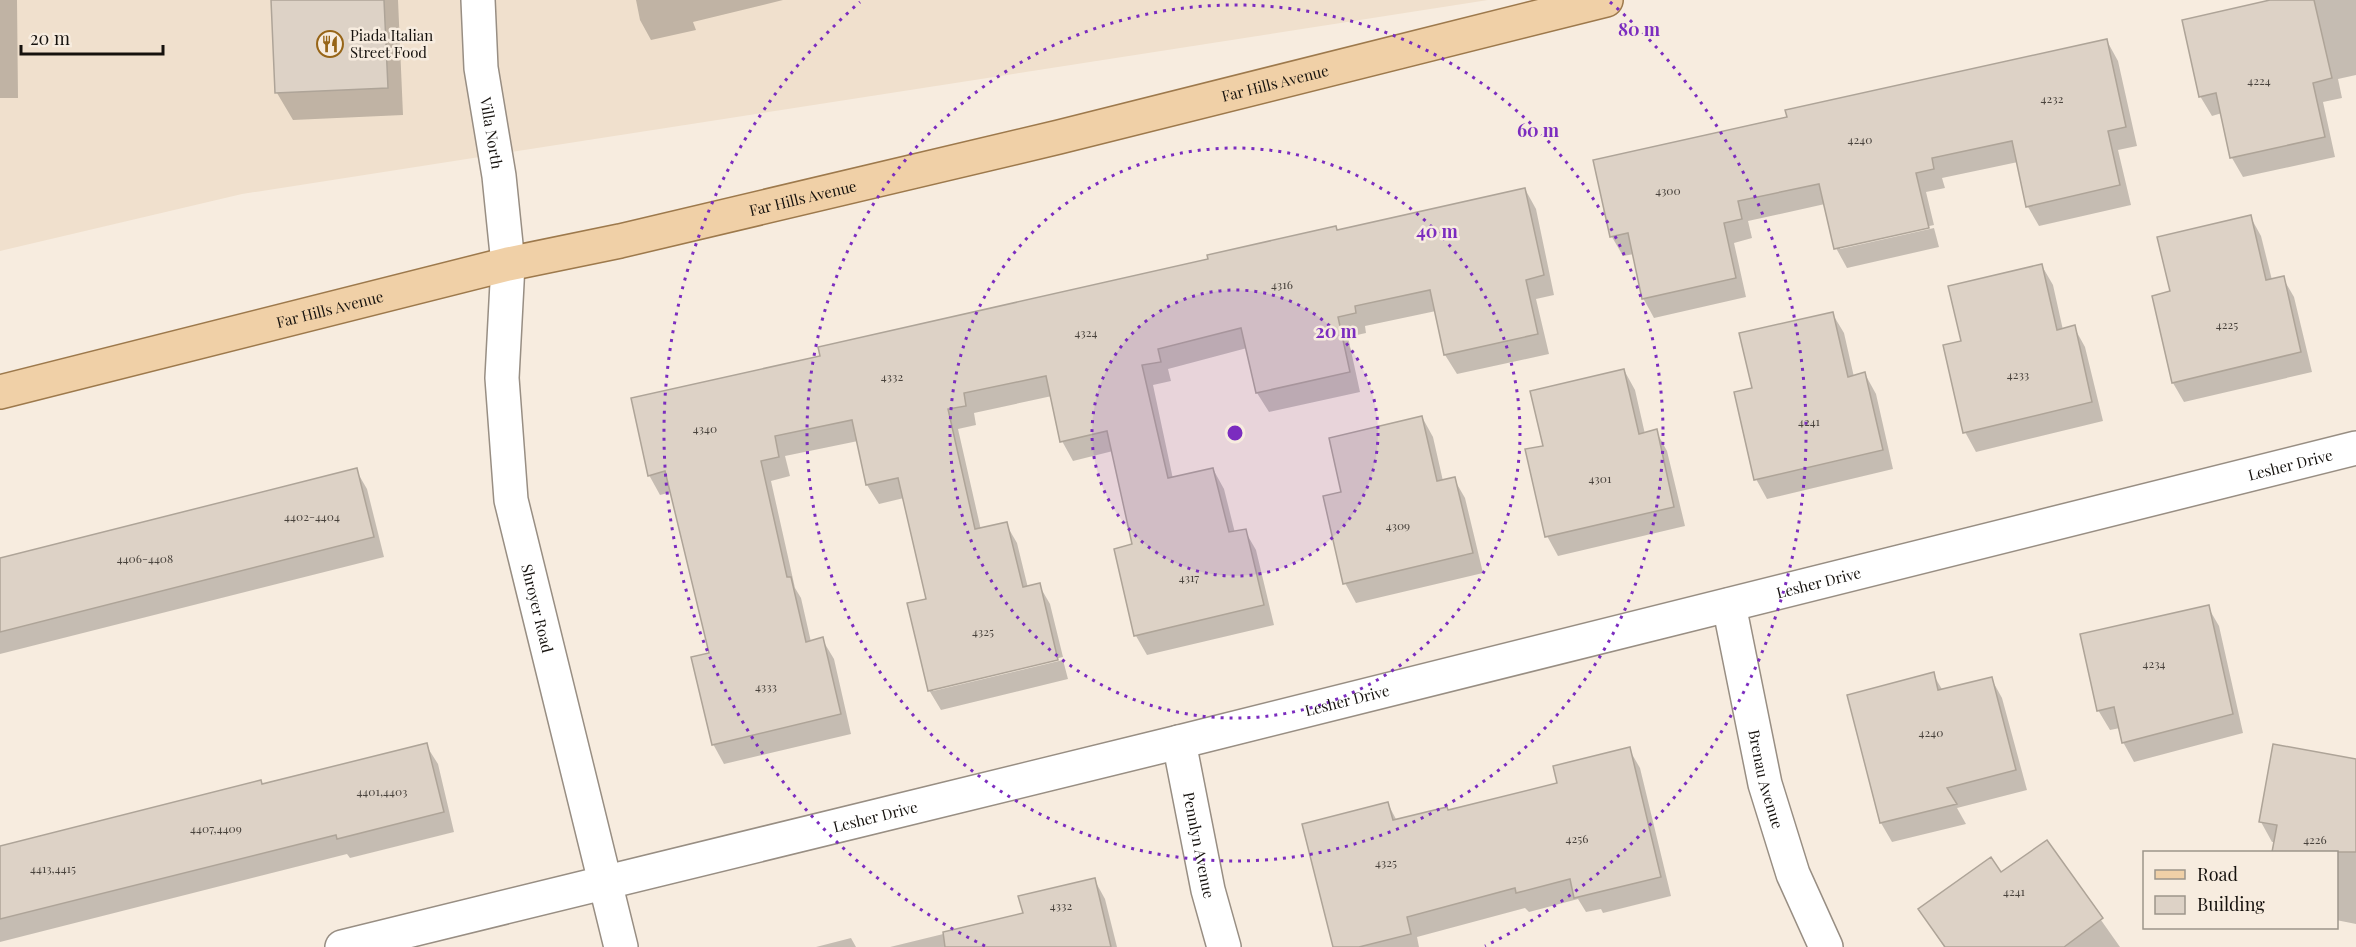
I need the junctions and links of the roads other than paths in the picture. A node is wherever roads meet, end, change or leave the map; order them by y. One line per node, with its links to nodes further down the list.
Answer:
1 (478, 0): 3 (street, Villa North)
2 (1606, 0): 3 (main road, Far Hills Avenue)
3 (508, 264): 4 (main road, Far Hills Avenue); 8 (street, Shroyer Road)
4 (0, 392)
5 (2355, 454): 6 (street, Lesher Drive)
6 (1729, 605): 7 (street, Lesher Drive); 12 (street, Brenau Avenue)
7 (1179, 742): 8 (street, Lesher Drive); 11 (street, Pennlyn Avenue)
8 (605, 882): 9 (street, Lesher Drive); 10 (street, Shroyer Road)
9 (342, 947)
10 (621, 947)
11 (1224, 947)
12 (1826, 947)

